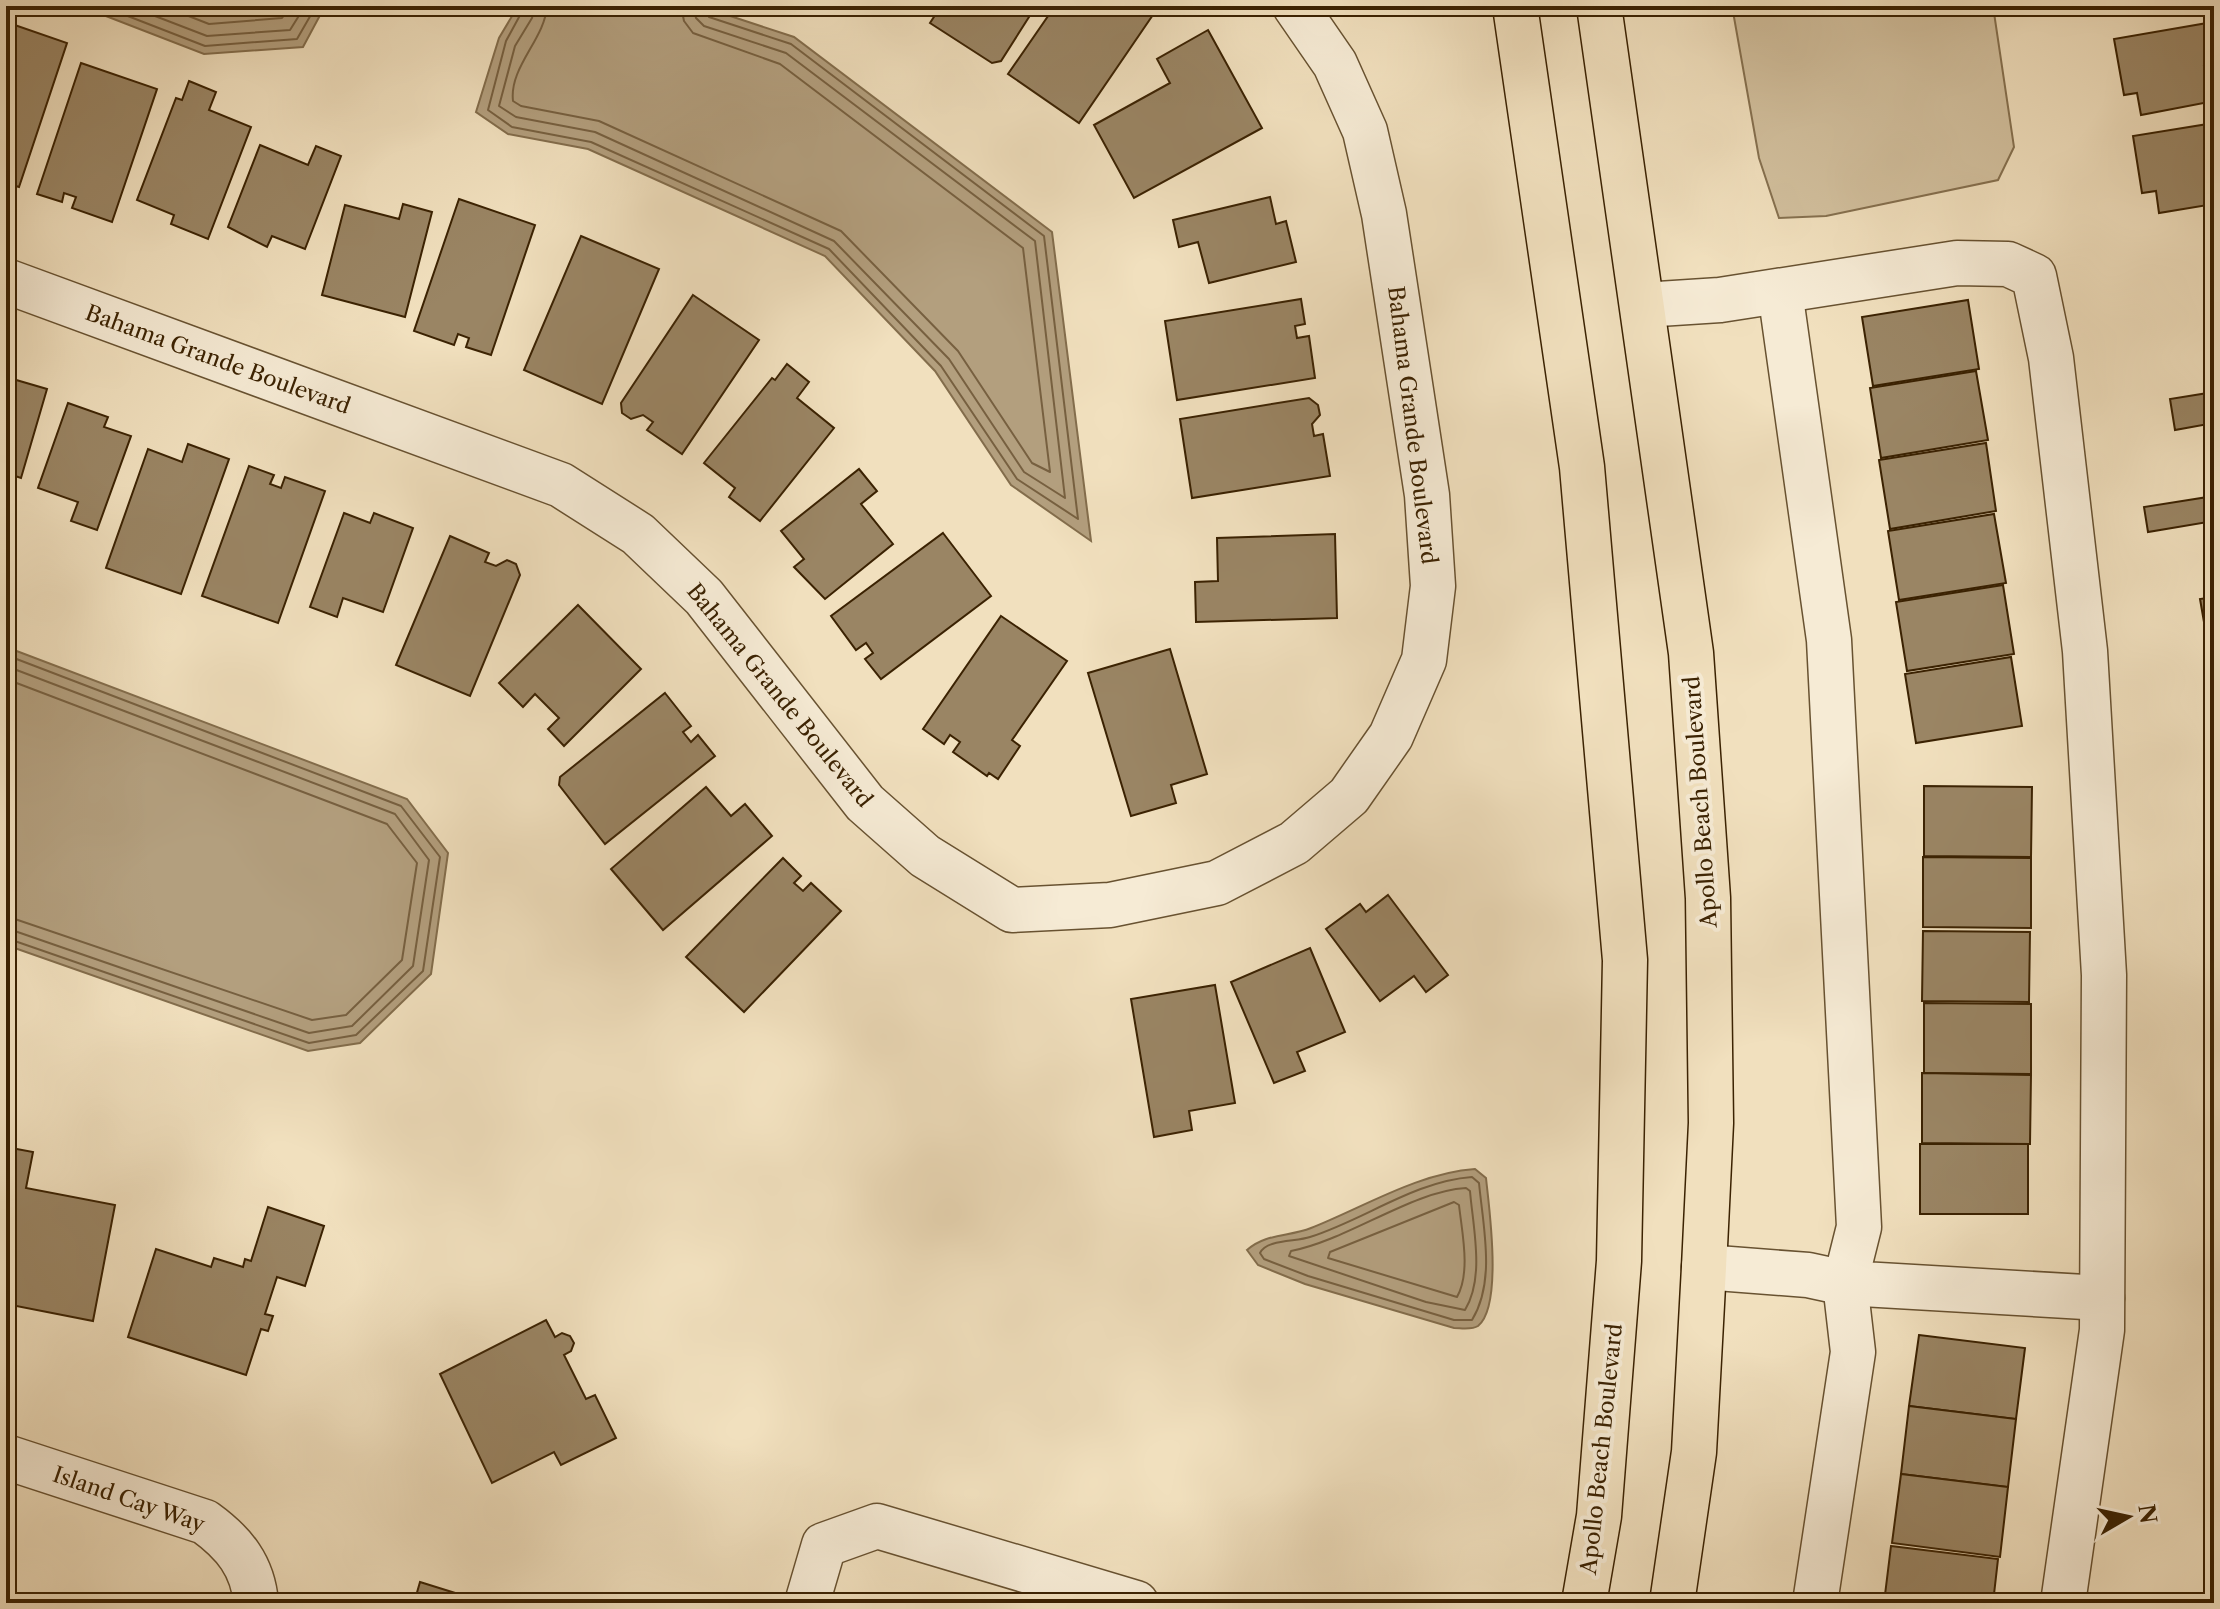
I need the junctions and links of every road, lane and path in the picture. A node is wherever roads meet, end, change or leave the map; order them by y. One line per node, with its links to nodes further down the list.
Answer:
1 (1295, 6): 4 (street, Bahama Grande Boulevard)
2 (1515, 6): 14 (main road, Apollo Beach Boulevard)
3 (1599, 6): 6 (main road, Apollo Beach Boulevard)
4 (6, 281)
5 (1780, 291): 6 (street); 8 (street); 9 (street)
6 (1643, 305): 7 (main road, Apollo Beach Boulevard)
7 (1704, 1267): 8 (street); 15 (main road, Apollo Beach Boulevard)
8 (1845, 1283): 9 (street); 16 (street)
9 (2102, 1298): 17 (street)
10 (6, 1457): 11 (street, Island Cay Way)
11 (256, 1603)
12 (807, 1603): 13 (street)
13 (1136, 1603)
14 (1584, 1603)
15 (1672, 1603)
16 (1815, 1603)
17 (2063, 1603)

